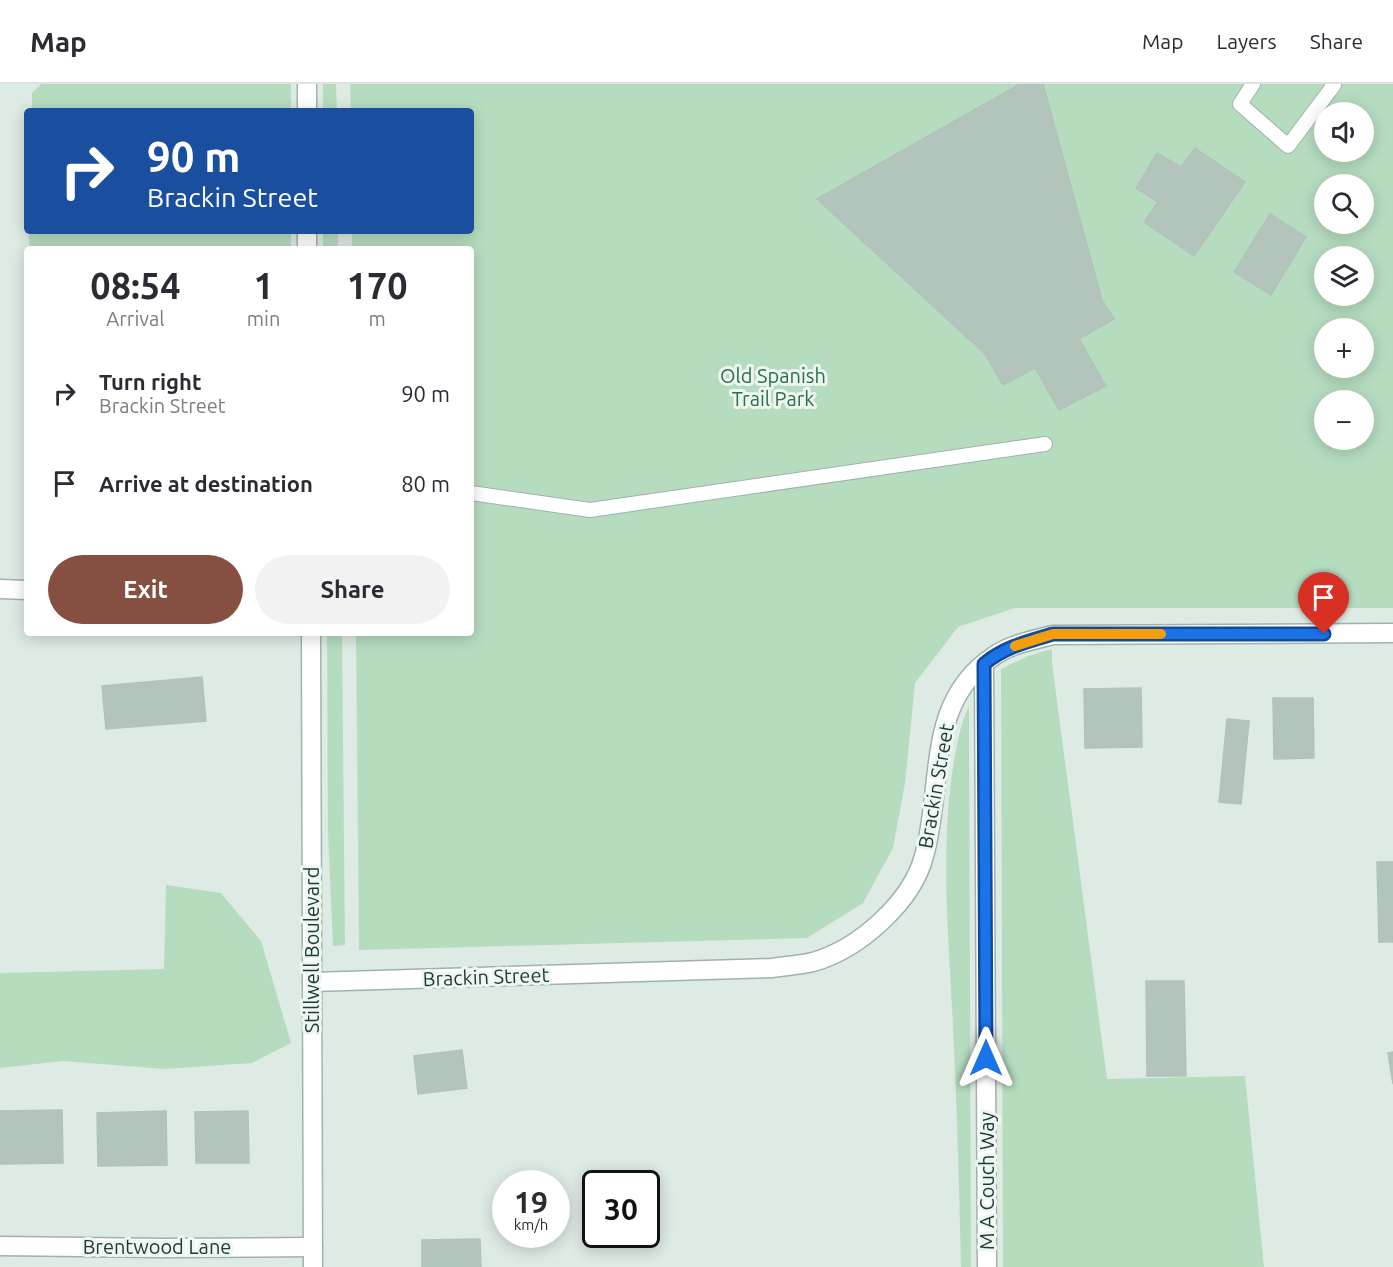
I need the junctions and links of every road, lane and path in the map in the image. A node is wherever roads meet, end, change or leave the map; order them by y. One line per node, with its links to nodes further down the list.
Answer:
1 (307, 84): 4 (street)
2 (1253, 84): 3 (lane)
3 (1332, 84)
4 (307, 108)
5 (1045, 444): 6 (lane)
6 (474, 493)
7 (0, 589): 8 (street)
8 (24, 590)
9 (1393, 633): 11 (street, Brackin Street)
10 (310, 636): 12 (street, Stillwell Boulevard)
11 (984, 664): 12 (street, Brackin Street); 16 (street, M A Couch Way)
12 (312, 982): 14 (street, Stillwell Boulevard)
13 (0, 1246): 14 (street, Brentwood Lane)
14 (313, 1247): 15 (street, Stillwell Boulevard)
15 (313, 1267)
16 (987, 1267)

